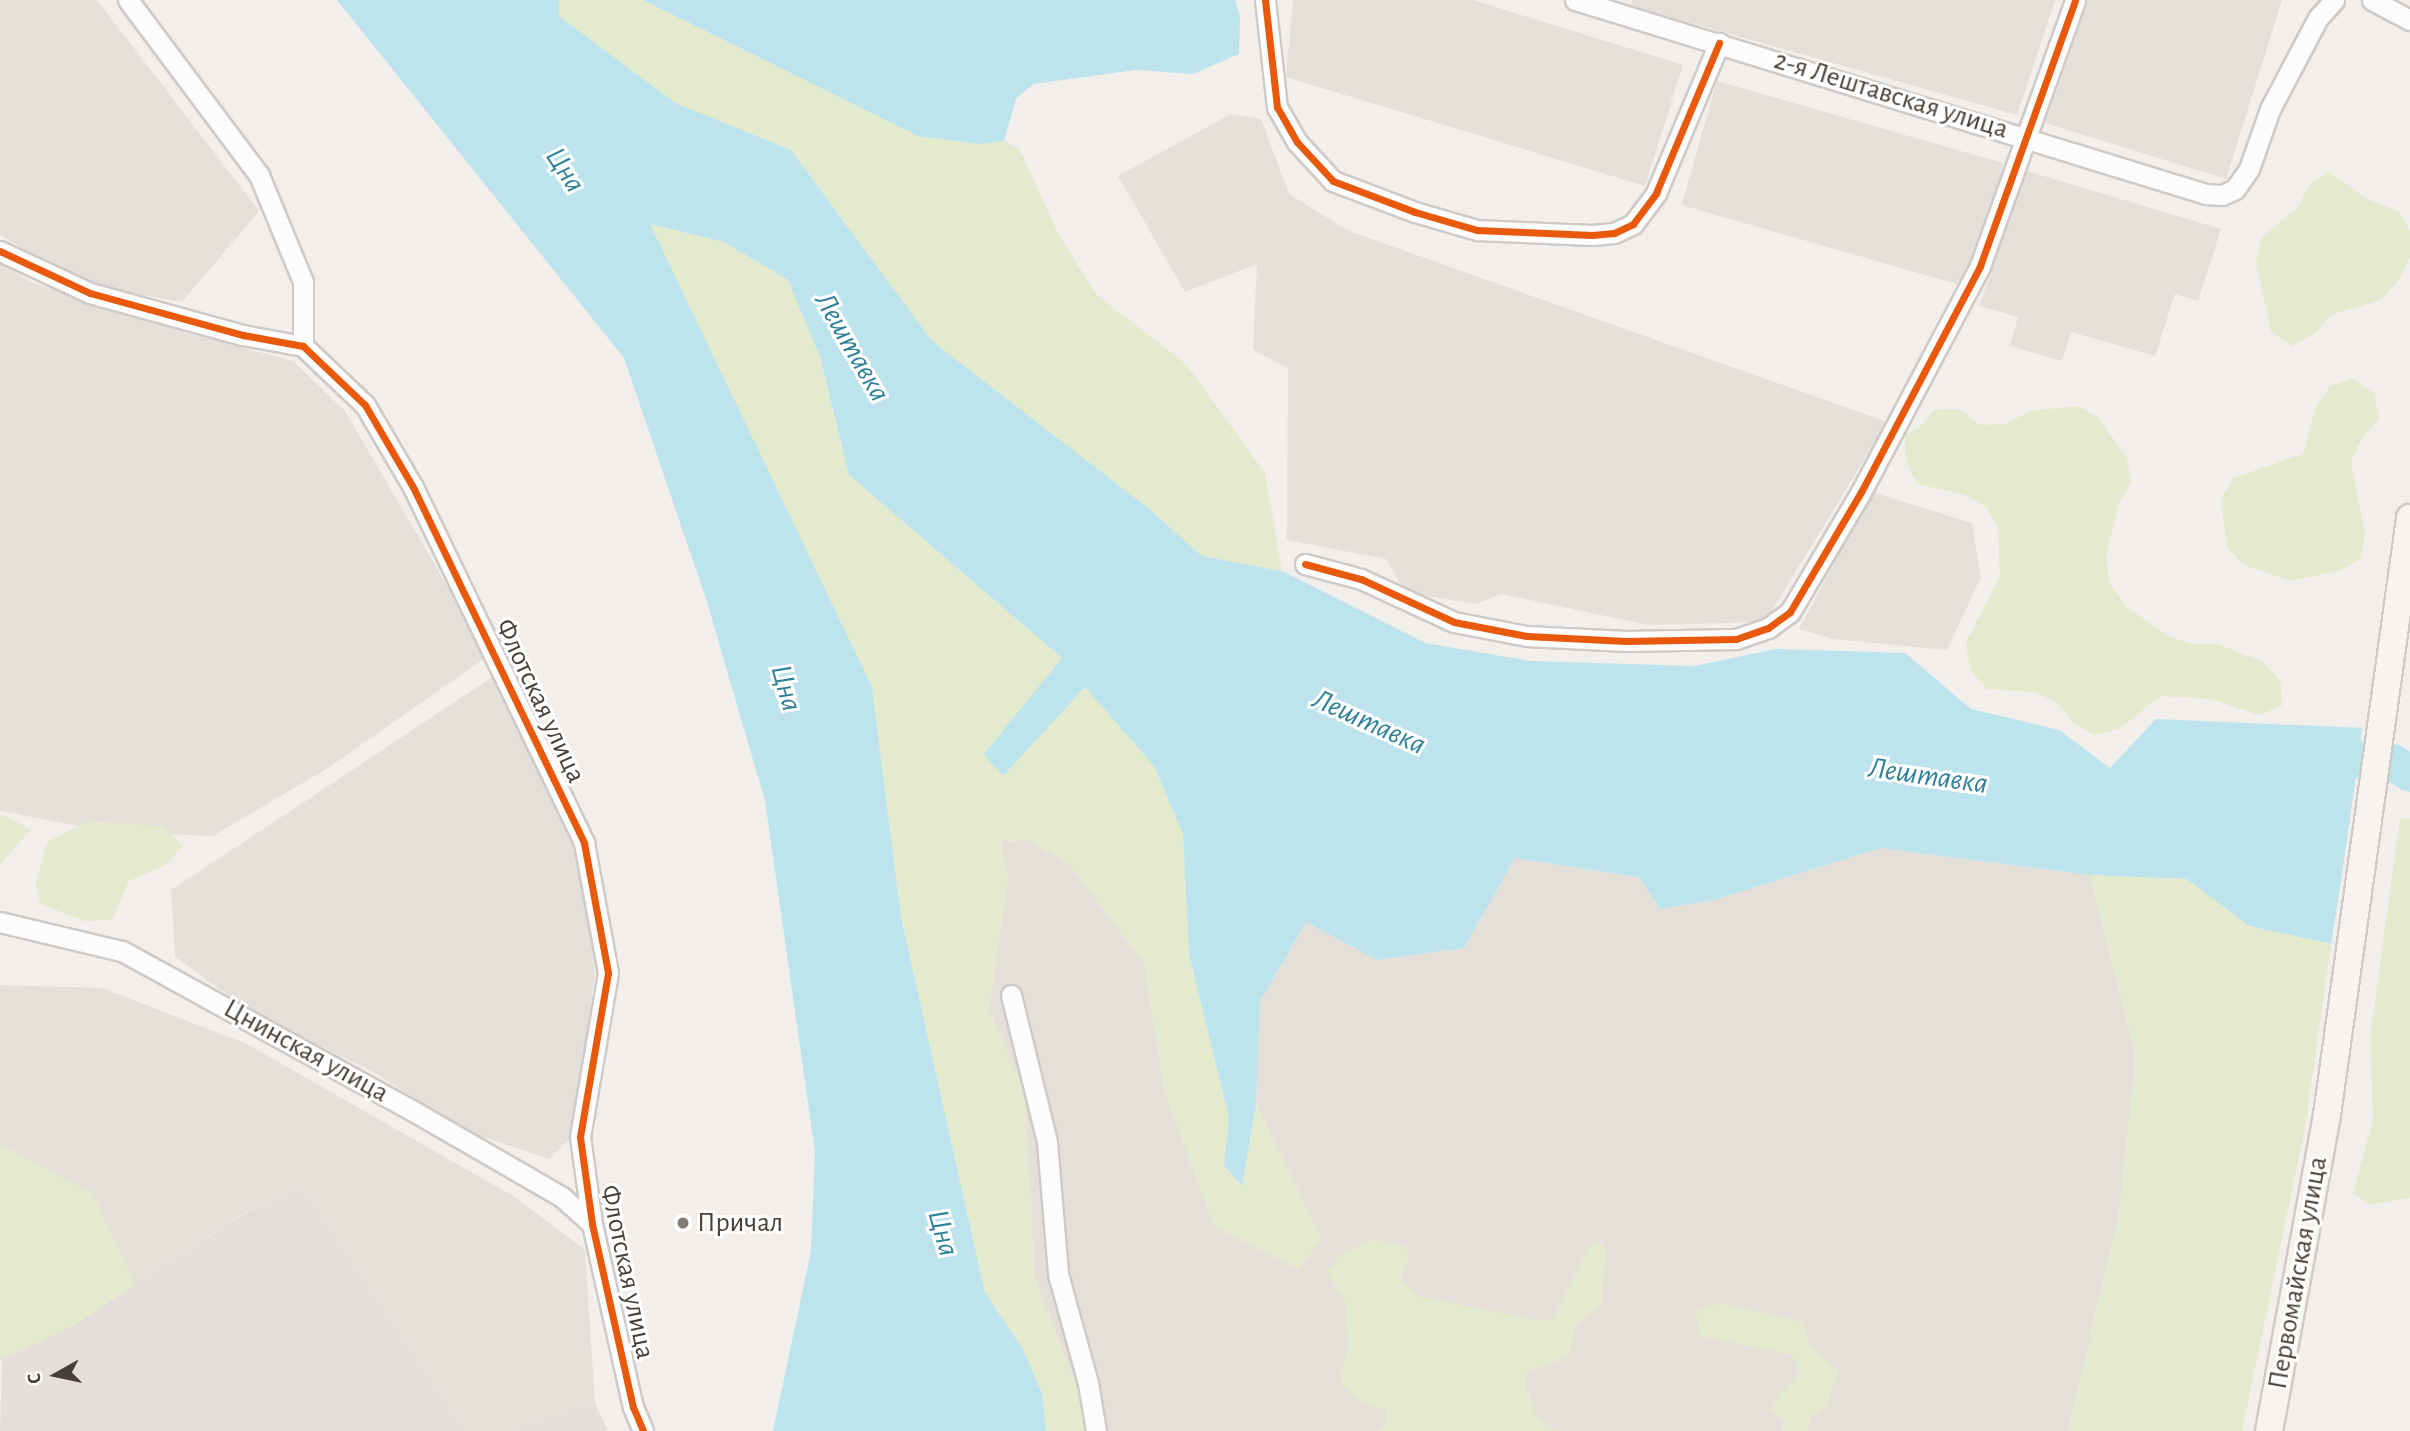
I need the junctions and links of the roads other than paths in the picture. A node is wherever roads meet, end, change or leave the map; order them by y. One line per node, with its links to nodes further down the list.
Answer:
1 (128, 0): 12 (street)
2 (1265, 0): 9 (street)
3 (1575, 0): 7 (street, 2-я Лештавская улица)
4 (2075, 0): 10 (street)
5 (2334, 0): 10 (street, 2-я Лештавская улица)
6 (2372, 0): 8 (street)
7 (1615, 5): 9 (street, 2-я Лештавская улица)
8 (2410, 20)
9 (1719, 43): 10 (street, 2-я Лештавская улица)
10 (2027, 135): 14 (street)
11 (0, 251): 12 (street)
12 (303, 346): 17 (street, Флотская улица)
13 (2410, 518): 20 (main road, Первомайская улица)
14 (1305, 565)
15 (0, 922): 17 (street, Цнинская улица)
16 (1011, 995): 19 (street)
17 (592, 1224): 18 (street, Флотская улица)
18 (643, 1431)
19 (1096, 1431)
20 (2269, 1431)

